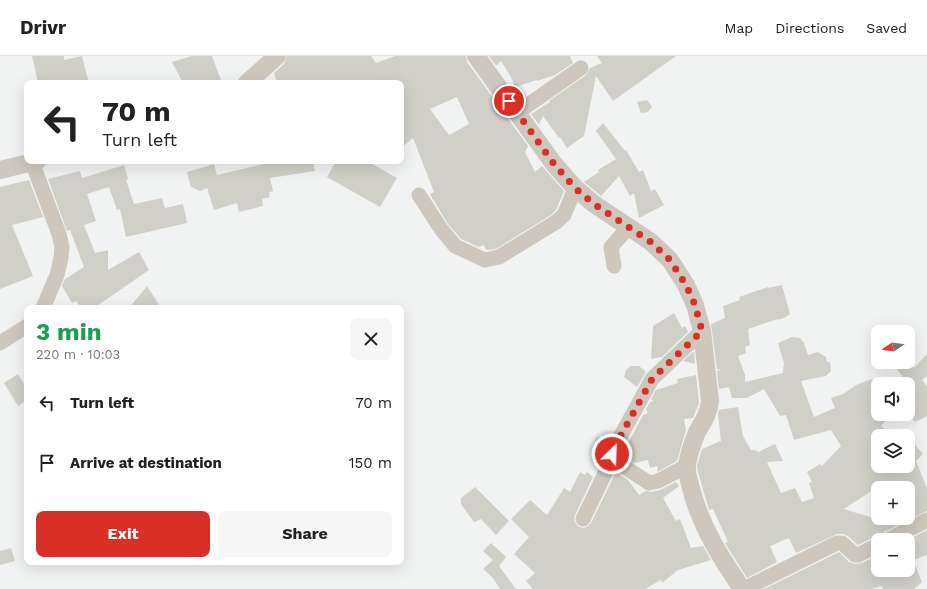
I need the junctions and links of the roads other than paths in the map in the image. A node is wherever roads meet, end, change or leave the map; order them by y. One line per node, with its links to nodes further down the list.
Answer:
1 (277, 56): 4 (street)
2 (476, 56): 5 (street)
3 (581, 68): 5 (street)
4 (251, 80)
5 (518, 112): 9 (street)
6 (26, 164): 8 (street)
7 (35, 164): 13 (street)
8 (0, 170)
9 (575, 188): 10 (street); 11 (street)
10 (419, 195)
11 (628, 228): 12 (street); 15 (street)
12 (614, 266)
13 (44, 305)
14 (24, 328): 16 (street)
15 (702, 331): 17 (street); 18 (street)
16 (0, 343)
17 (613, 457): 18 (street); 19 (street)
18 (687, 466): 23 (street)
19 (582, 519)
20 (927, 520): 21 (street)
21 (902, 533)
22 (871, 548): 23 (street)
23 (743, 589)

